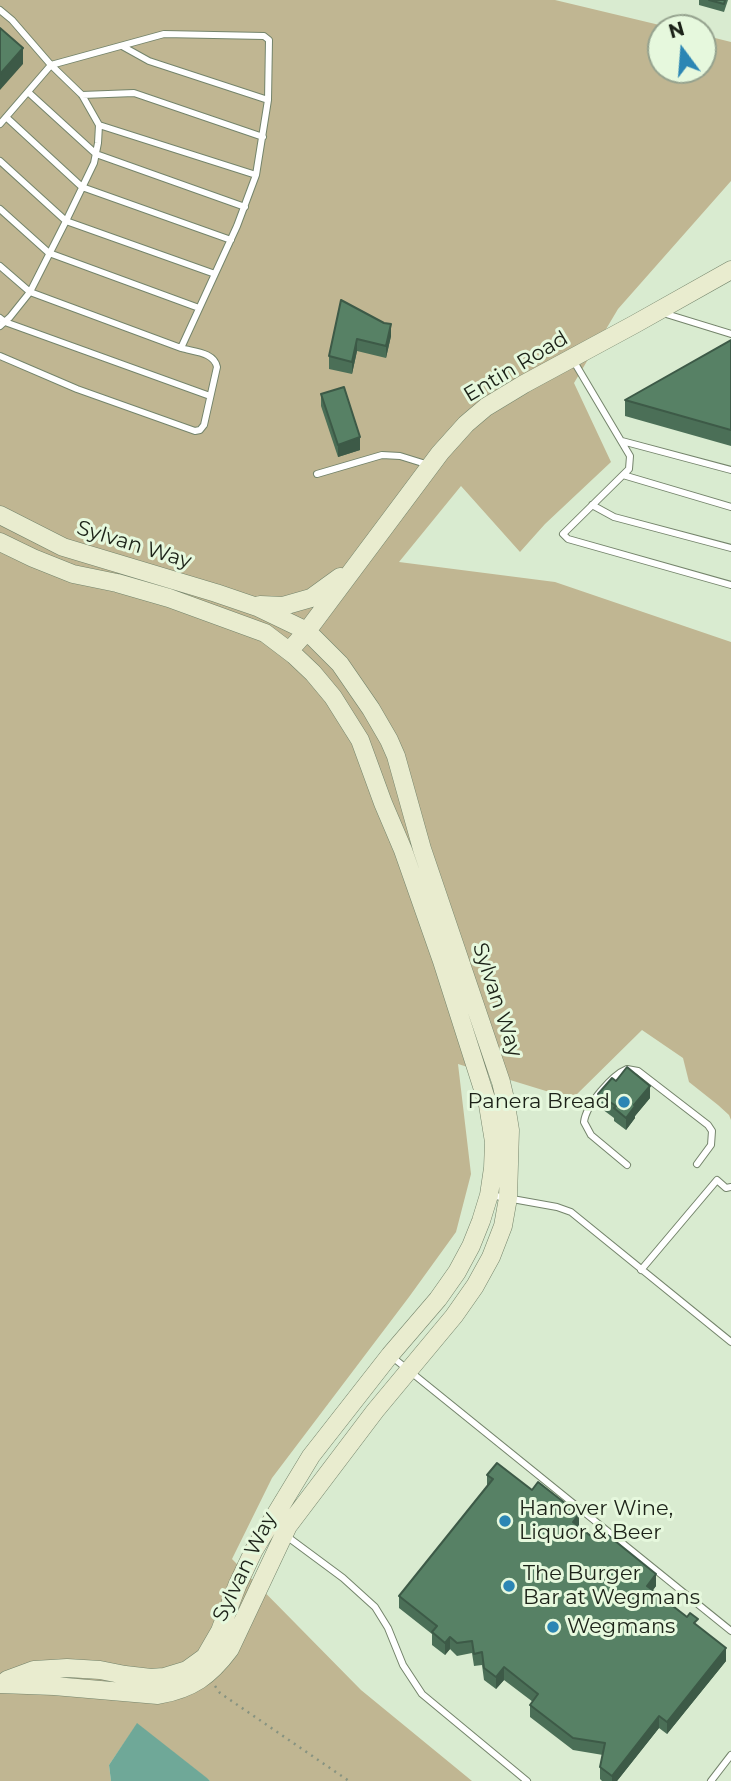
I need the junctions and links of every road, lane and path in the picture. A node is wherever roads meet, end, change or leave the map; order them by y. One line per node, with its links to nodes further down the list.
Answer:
1 (0, 10): 3 (lane)
2 (122, 46): 3 (lane); 6 (lane); 6 (lane)
3 (51, 65): 4 (lane); 5 (lane)
4 (28, 92): 7 (lane); 11 (lane)
5 (82, 95): 9 (lane); 10 (lane)
6 (268, 100): 10 (lane)
7 (6, 117): 8 (lane); 14 (lane)
8 (0, 124)
9 (99, 125): 11 (lane); 13 (lane)
10 (263, 137): 13 (lane)
11 (96, 154): 14 (lane); 15 (lane)
12 (0, 161): 17 (lane)
13 (256, 175): 15 (lane)
14 (82, 187): 17 (lane); 18 (lane)
15 (245, 207): 18 (lane)
16 (0, 209): 19 (lane)
17 (66, 221): 19 (lane); 22 (lane)
18 (231, 240): 22 (lane)
19 (49, 253): 23 (lane); 24 (lane)
20 (0, 266): 23 (lane)
21 (731, 270): 25 (street, Entin Road)
22 (215, 274): 24 (lane)
23 (30, 292): 26 (lane); 28 (lane)
24 (199, 308): 28 (lane)
25 (658, 311): 27 (lane); 30 (street, Entin Road)
26 (2, 322): 31 (lane)
27 (731, 334)
28 (181, 348): 31 (lane)
29 (0, 356): 31 (lane)
30 (572, 358): 32 (lane); 33 (street, Entin Road)
31 (210, 396)
32 (622, 441): 34 (lane); 36 (lane)
33 (430, 466): 35 (lane); 42 (street, Entin Road)
34 (731, 470)
35 (317, 474)
36 (623, 475): 37 (lane); 38 (lane)
37 (592, 505): 41 (lane); 43 (lane)
38 (731, 507)
39 (0, 515): 44 (street, Sylvan Way)
40 (0, 541): 46 (street, Sylvan Way)
41 (731, 548)
42 (356, 564): 44 (street); 45 (street, Entin Road)
43 (731, 584)
44 (244, 602): 45 (street, Sylvan Way)
45 (307, 631): 46 (street, Entin Road); 47 (street, Sylvan Way)
46 (289, 651): 47 (street, Sylvan Way)
47 (455, 974): 53 (street, Sylvan Way); 54 (street, Sylvan Way)
48 (677, 1102): 49 (lane); 50 (lane); 51 (lane)
49 (671, 1110)
50 (697, 1164)
51 (627, 1165)
52 (731, 1187): 55 (lane)
53 (489, 1195): 54 (lane); 57 (street, Sylvan Way)
54 (508, 1199): 55 (lane); 58 (street, Sylvan Way)
55 (641, 1270): 56 (lane)
56 (731, 1342)
57 (390, 1355): 58 (lane); 59 (street, Sylvan Way)
58 (409, 1370): 59 (street, Sylvan Way); 60 (lane)
59 (276, 1530): 61 (street, Sylvan Way); 62 (street, Sylvan Way); 66 (lane)
60 (731, 1631)
61 (208, 1675): 62 (street, Sylvan Way); 65 (path)
62 (183, 1680): 63 (street)
63 (0, 1683)
64 (731, 1755): 67 (lane)
65 (349, 1781)
66 (527, 1781)
67 (710, 1781)

